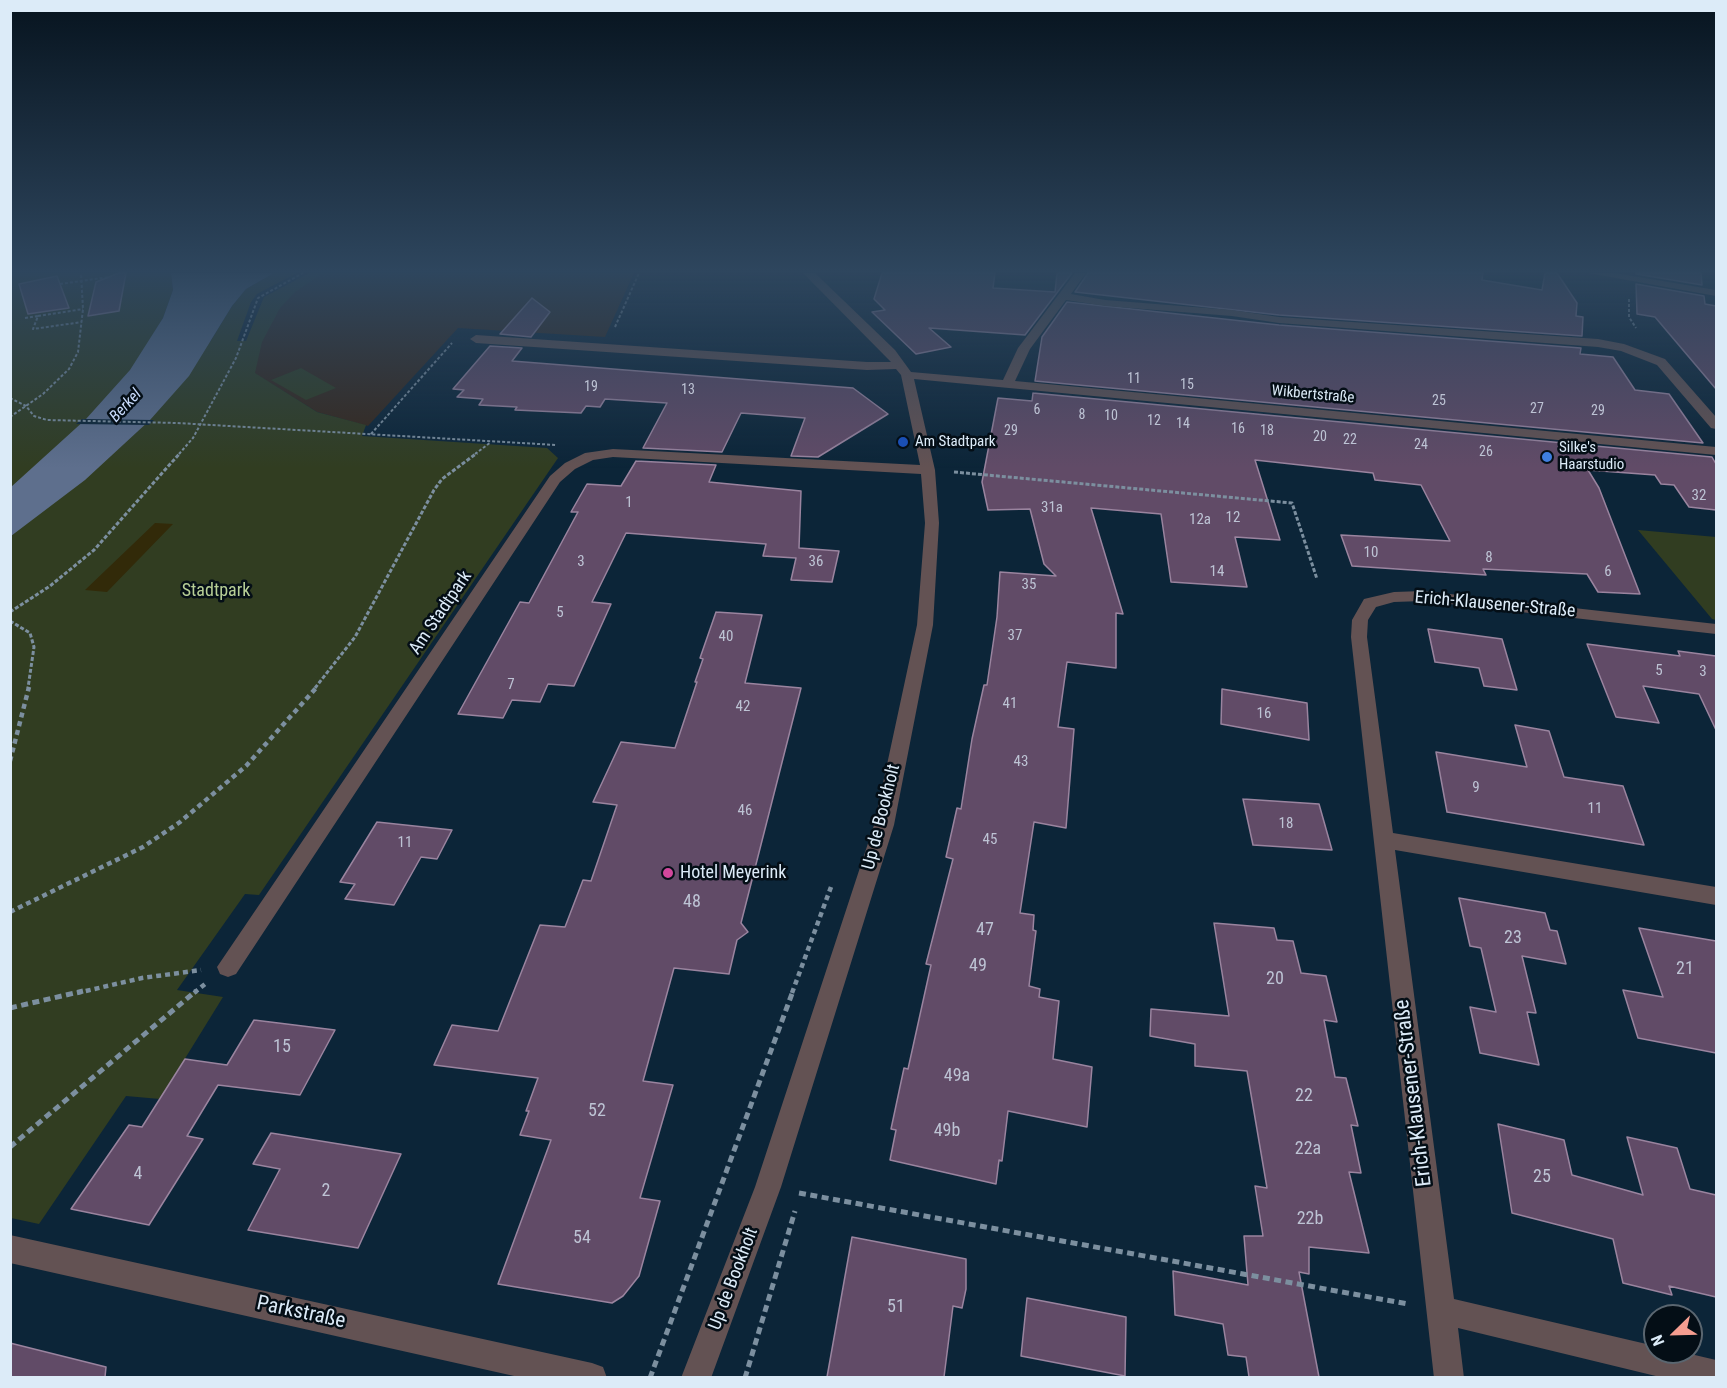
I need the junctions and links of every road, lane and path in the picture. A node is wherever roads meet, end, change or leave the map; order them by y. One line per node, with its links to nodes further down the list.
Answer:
1 (80, 338): 12 (path)
2 (243, 338): 15 (path)
3 (610, 338): 8 (path)
4 (872, 338): 9 (street)
5 (1032, 338): 10 (street)
6 (1525, 338): 14 (street)
7 (476, 339): 8 (street, Wikbertstraße); 16 (path)
8 (605, 348): 9 (street, Wikbertstraße)
9 (904, 370): 10 (street, Wikbertstraße); 20 (street, Up de Bookholt)
10 (1007, 385): 18 (street, Wikbertstraße)
11 (10, 398): 12 (path)
12 (26, 406): 13 (path); 15 (path)
13 (10, 417)
14 (1716, 425)
15 (198, 426): 16 (path); 22 (path)
16 (371, 434): 17 (path)
17 (491, 442): 19 (path); 29 (path)
18 (1716, 451)
19 (590, 456): 20 (street, Am Stadtpark); 30 (street, Am Stadtpark)
20 (928, 470): 21 (path); 33 (street, Up de Bookholt)
21 (1317, 579)
22 (10, 612)
23 (10, 621): 25 (path)
24 (1716, 629): 26 (street, Erich-Klausener-Straße)
25 (10, 761)
26 (1384, 840): 28 (street); 35 (street, Erich-Klausener-Straße)
27 (834, 878): 38 (path)
28 (1716, 896)
29 (10, 912)
30 (228, 967): 31 (path); 32 (path)
31 (10, 1008)
32 (10, 1147)
33 (768, 1187): 35 (path); 39 (street, Up de Bookholt)
34 (10, 1249): 37 (street, Parkstraße)
35 (1441, 1310): 36 (street); 40 (street, Erich-Klausener-Straße)
36 (1716, 1375)
37 (592, 1377)
38 (650, 1377)
39 (696, 1377)
40 (1449, 1377)

